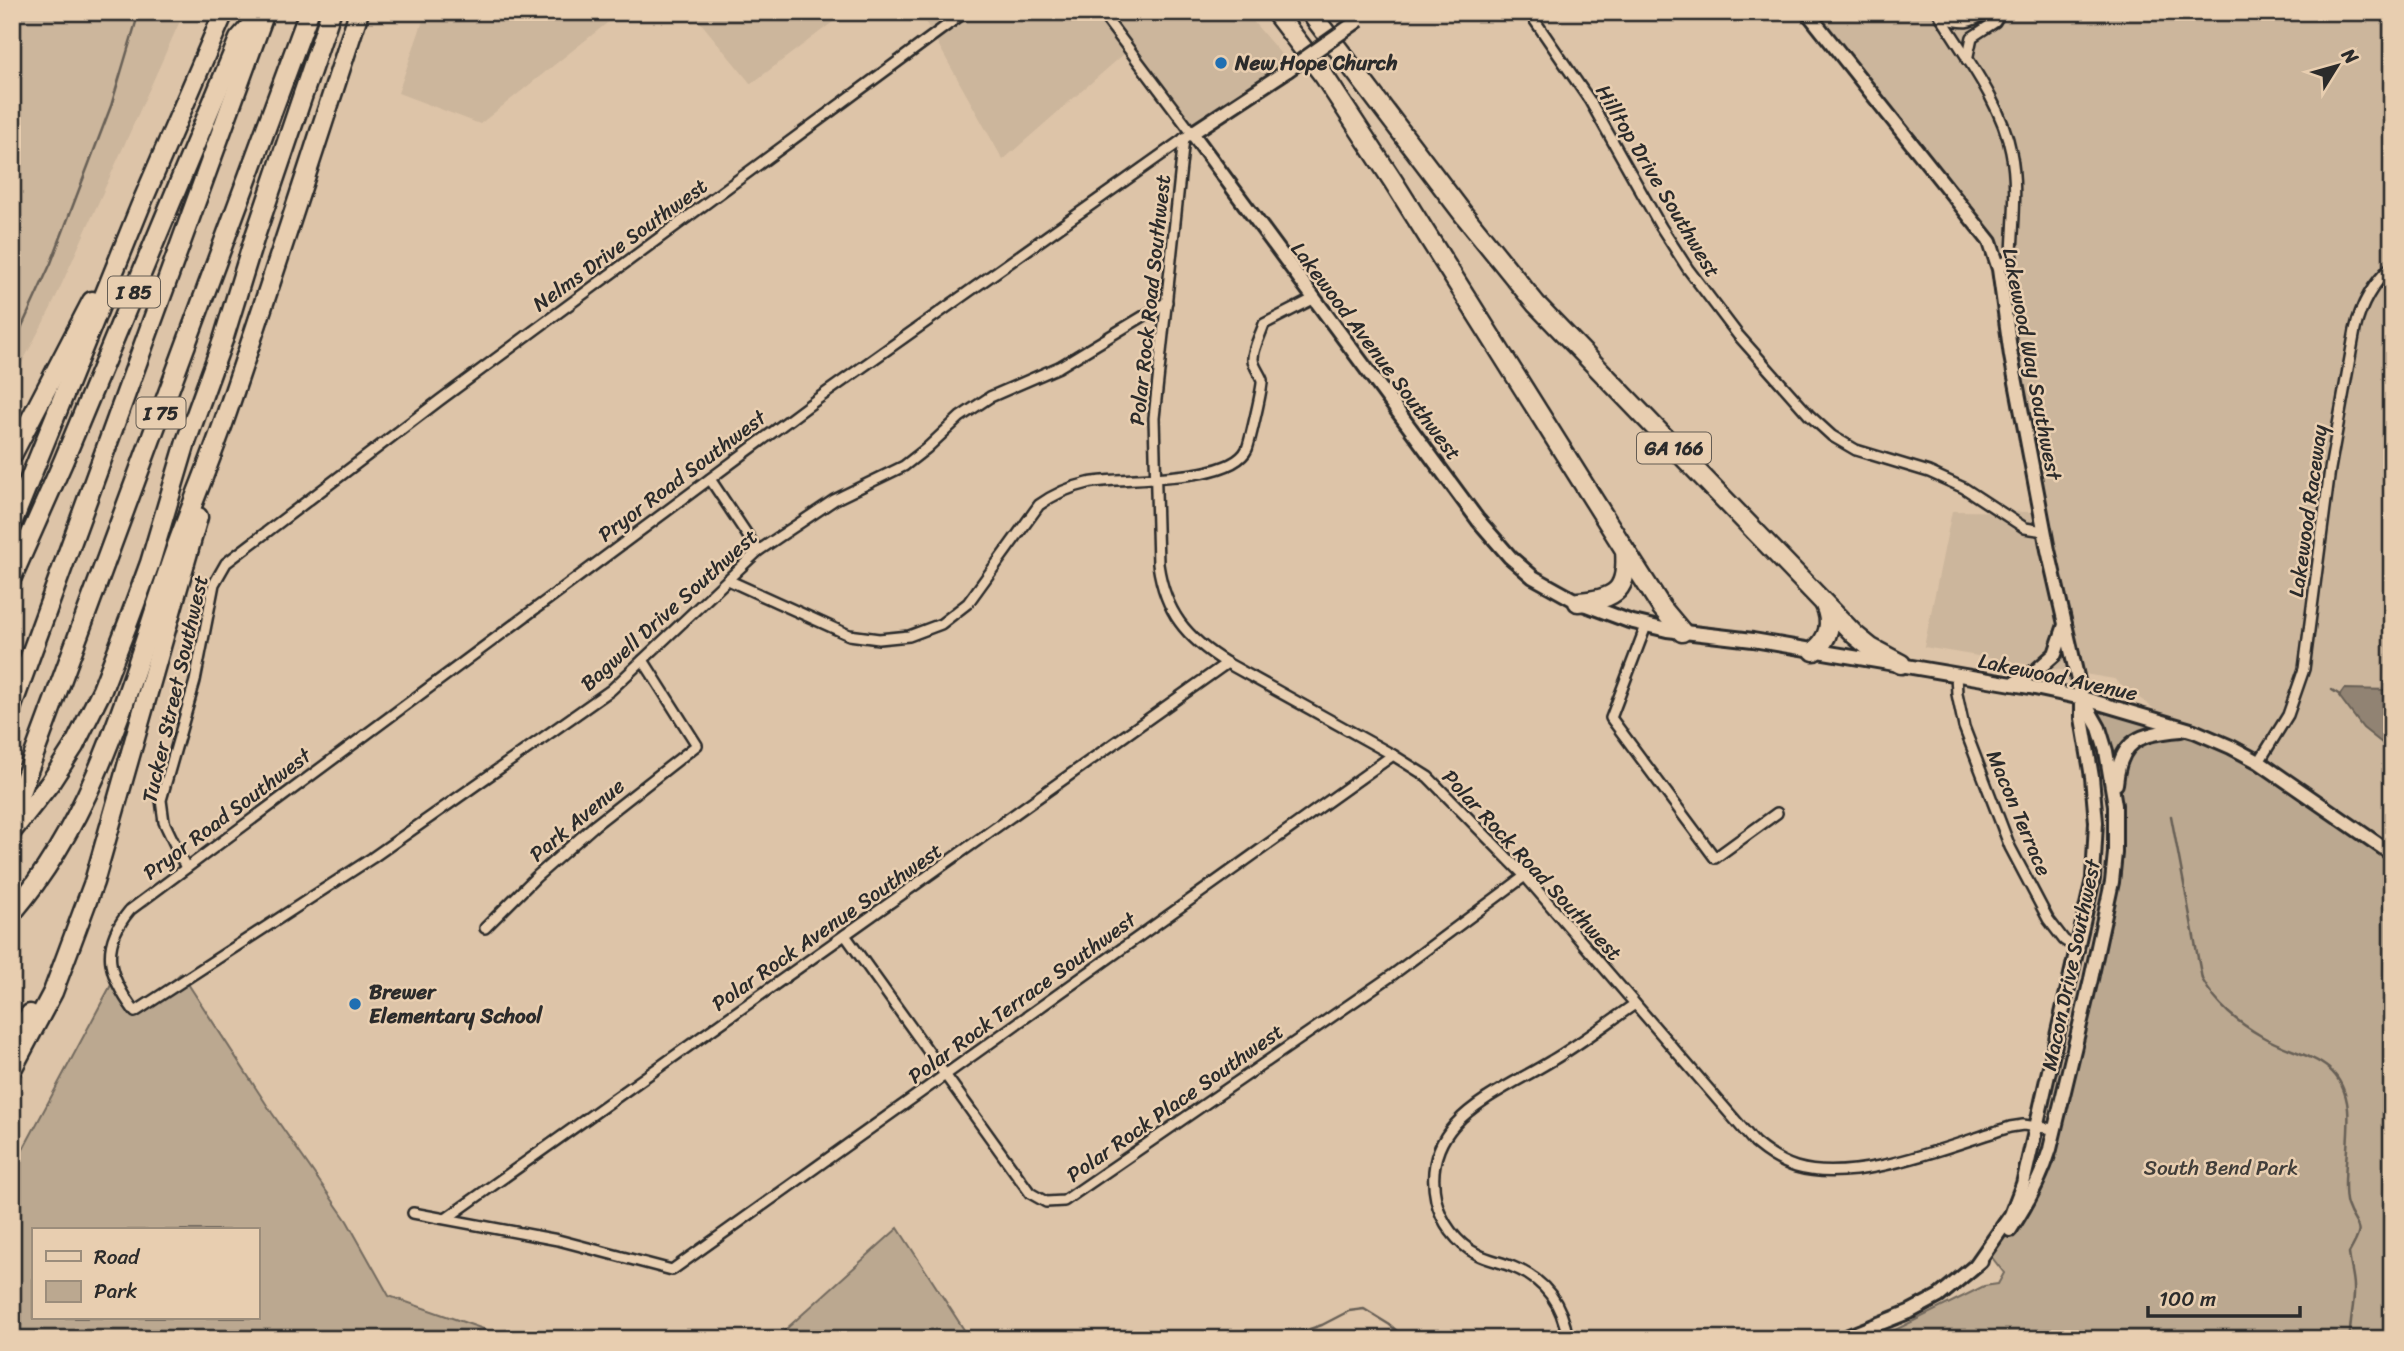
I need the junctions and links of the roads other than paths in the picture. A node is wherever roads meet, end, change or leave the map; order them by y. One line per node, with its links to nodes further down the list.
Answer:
1 (218, 12): 18 (highway)
2 (224, 12): 18 (highway)
3 (264, 12): 36 (highway, I 85); 38 (highway, I 75)
4 (309, 12): 58 (highway, I 75)
5 (331, 12): 59 (highway)
6 (359, 12): 20 (highway)
7 (371, 12): 20 (highway)
8 (965, 12): 31 (street, Nelms Drive Southwest)
9 (1101, 12): 21 (street, Lakewood Avenue Southwest)
10 (1275, 12): 34 (highway)
11 (1310, 12): 40 (highway, GA 166)
12 (1529, 12): 33 (street, Hilltop Drive Southwest)
13 (1807, 12): 24 (street, Lakewood Way Southwest)
14 (1989, 12): 16 (street)
15 (2001, 12): 19 (street)
16 (1940, 15): 19 (street)
17 (1364, 16): 21 (street, Pryor Road Southwest, bridge)
18 (206, 53): 22 (highway)
19 (1967, 60): 24 (street)
20 (327, 111): 27 (highway)
21 (1188, 136): 25 (street, Lakewood Avenue Southwest); 26 (street, Polar Rock Road Southwest); 30 (street, Pryor Road Southwest)
22 (140, 207): 28 (highway); 32 (highway)
23 (2392, 267): 55 (street, Lakewood Raceway)
24 (1999, 269): 33 (street, Lakewood Way Southwest)
25 (1313, 299): 29 (street); 39 (street, Lakewood Avenue Southwest)
26 (1167, 302): 29 (street, Polar Rock Road Southwest); 35 (street, Bagwell Drive Southwest)
27 (222, 427): 63 (highway); 64 (highway)
28 (12, 455)
29 (1156, 478): 37 (street); 46 (street, Polar Rock Road Southwest)
30 (710, 479): 35 (street); 61 (street, Pryor Road Southwest)
31 (298, 508): 61 (street, Tucker Street Southwest)
32 (12, 523)
33 (2045, 531): 41 (street, Lakewood Way Southwest)
34 (1625, 550): 39 (highway); 43 (highway)
35 (758, 551): 37 (street, Bagwell Drive Southwest)
36 (12, 578)
37 (728, 580): 45 (street, Bagwell Drive Southwest)
38 (54, 588): 49 (highway); 52 (highway, I 75)
39 (1578, 602): 42 (street, Lakewood Avenue Southwest)
40 (1825, 605): 44 (highway); 47 (highway, GA 166)
41 (2066, 624): 50 (street); 51 (street, Lakewood Way Southwest)
42 (1646, 626): 43 (street, Lakewood Avenue Southwest); 57 (street)
43 (1682, 632): 44 (street, Lakewood Avenue)
44 (1814, 651): 47 (street, Lakewood Avenue)
45 (643, 660): 65 (street, Park Avenue); 69 (street, Bagwell Drive Southwest)
46 (1227, 663): 54 (street, Polar Rock Road Southwest); 66 (street, Polar Rock Avenue Southwest)
47 (1901, 664): 48 (street, Lakewood Avenue)
48 (1956, 674): 50 (street, Lakewood Avenue); 67 (street, Macon Terrace)
49 (12, 675)
50 (2013, 684): 51 (street, Lakewood Avenue)
51 (2082, 698): 53 (street, Lakewood Avenue); 56 (street, Macon Drive Southwest); 67 (street, Macon Drive Southwest)
52 (12, 706)
53 (2188, 729): 55 (street, Lakewood Avenue); 56 (street)
54 (1393, 755): 62 (street, Polar Rock Road Southwest); 72 (street, Polar Rock Terrace Southwest)
55 (2259, 762): 60 (street, Lakewood Avenue)
56 (2115, 805): 74 (street, Macon Drive Southwest)
57 (1777, 813)
58 (12, 814)
59 (12, 831)
60 (2392, 854)
61 (186, 868): 69 (street, Pryor Road Southwest)
62 (1525, 876): 68 (street, Polar Rock Road Southwest); 72 (street, Polar Rock Place Southwest)
63 (94, 882): 70 (highway); 71 (highway)
64 (13, 912)
65 (485, 928)
66 (845, 935): 72 (street, Polar Rock Place Southwest); 76 (street, Polar Rock Avenue Southwest)
67 (2079, 950): 73 (street, Macon Drive Southwest)
68 (1635, 1003): 73 (street, Polar Rock Road Southwest); 78 (street)
69 (135, 1012)
70 (12, 1044)
71 (12, 1069)
72 (945, 1075): 76 (street, Polar Rock Terrace Southwest)
73 (2037, 1127): 74 (street, Polar Rock Road Southwest); 77 (street, Macon Drive Southwest)
74 (2054, 1129): 77 (street, Macon Drive Southwest)
75 (413, 1213): 76 (street)
76 (447, 1219)
77 (1976, 1265): 79 (street, Macon Drive Southwest)
78 (1568, 1339)
79 (1841, 1339)

